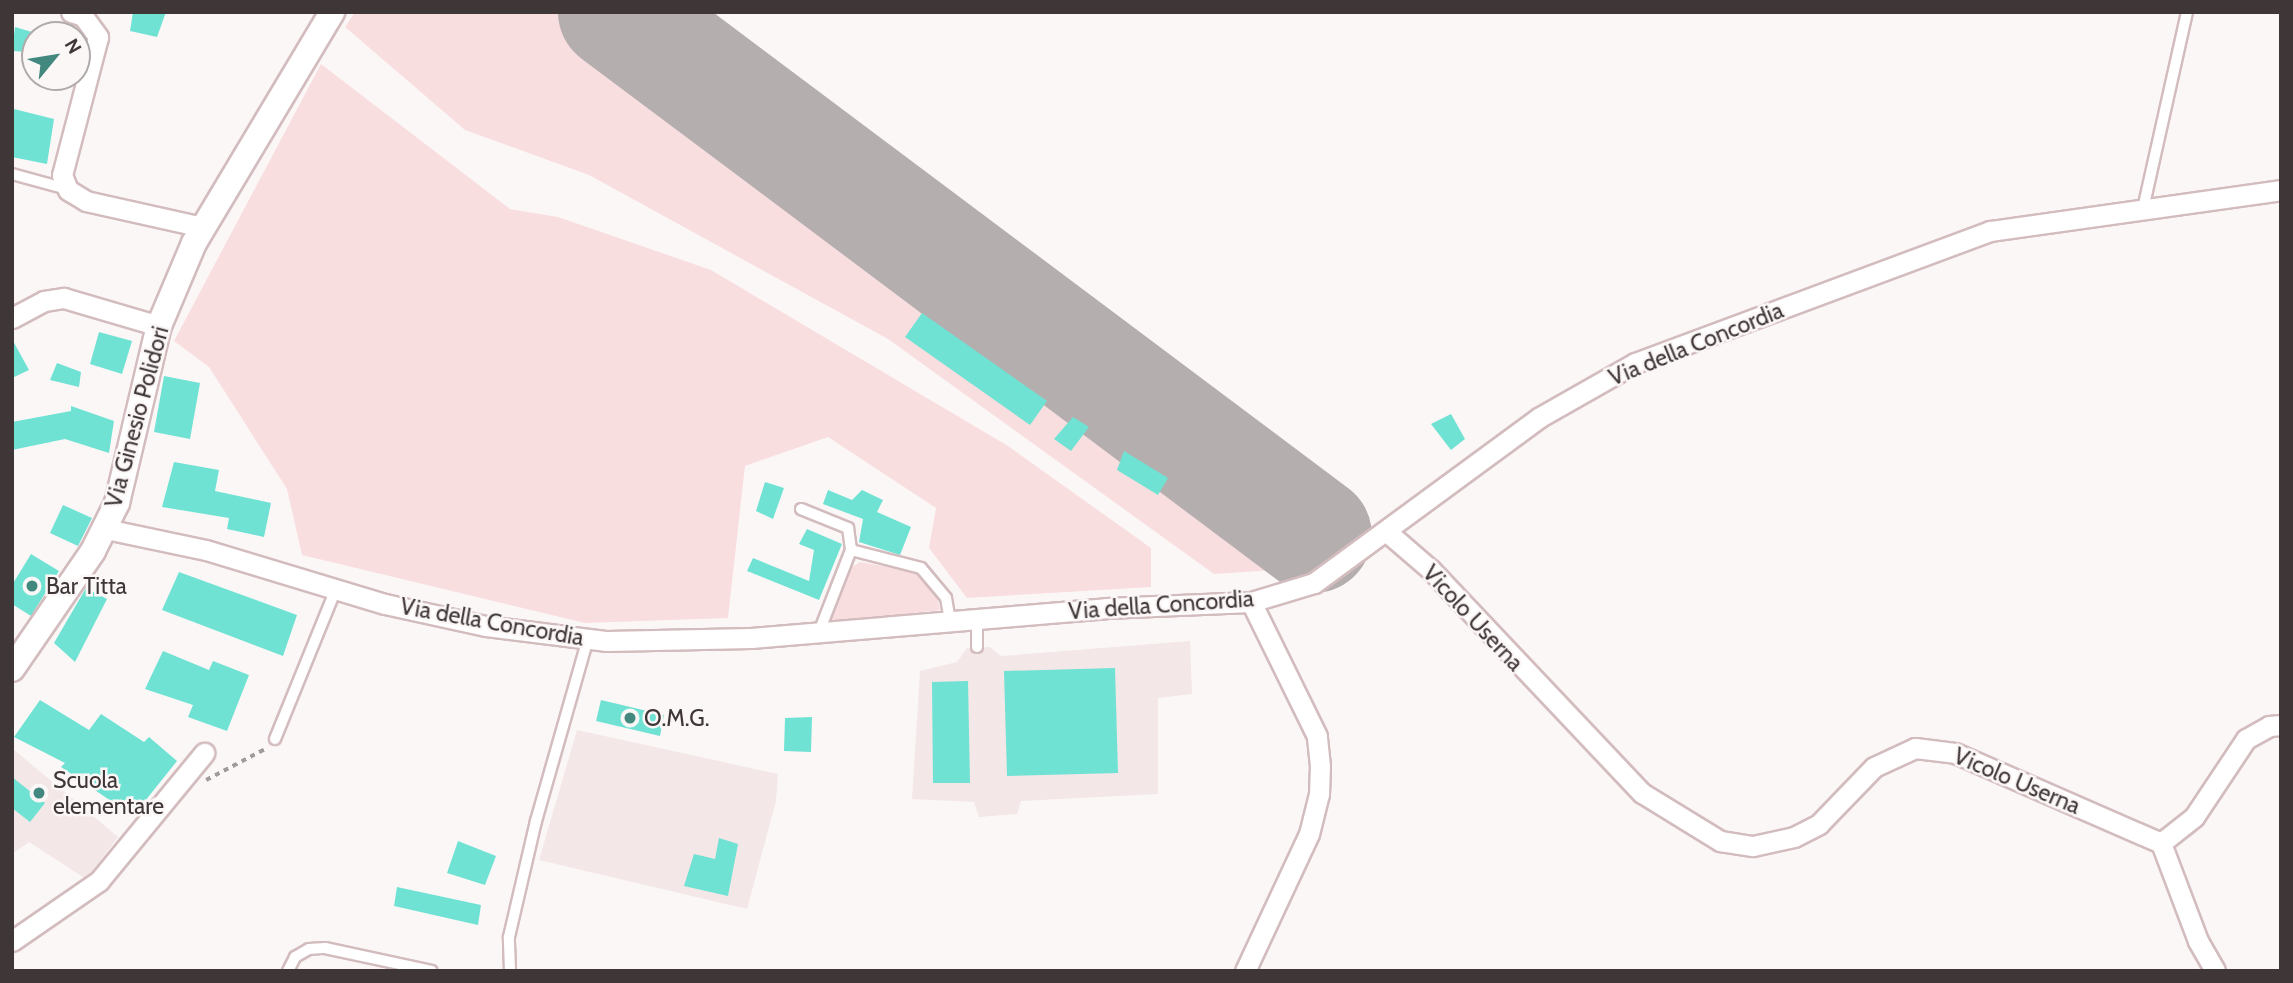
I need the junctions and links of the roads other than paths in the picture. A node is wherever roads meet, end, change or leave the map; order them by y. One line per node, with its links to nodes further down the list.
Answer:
1 (71, 12): 5 (street)
2 (332, 12): 8 (street, Via Ginesio Polidori)
3 (2187, 12): 7 (lane)
4 (12, 174): 5 (lane)
5 (68, 190): 8 (street)
6 (2281, 190): 7 (street, Via della Concordia)
7 (2143, 209): 13 (street, Via della Concordia)
8 (202, 227): 10 (street, Via Ginesio Polidori)
9 (12, 318): 10 (street)
10 (159, 326): 12 (street, Via Ginesio Polidori)
11 (801, 509): 14 (lane)
12 (106, 529): 15 (street, Via della Concordia); 22 (street, Via Ginesio Polidori)
13 (1387, 532): 16 (street, Via della Concordia); 26 (street, Vicolo Userna)
14 (851, 550): 18 (lane); 19 (lane)
15 (336, 589): 20 (street, Via della Concordia); 24 (lane)
16 (1251, 602): 17 (street, Via della Concordia); 31 (street)
17 (977, 618): 18 (street, Via della Concordia); 21 (lane)
18 (950, 620): 19 (street, Via della Concordia)
19 (820, 632): 20 (street, Via della Concordia)
20 (588, 639): 30 (lane)
21 (977, 647)
22 (12, 669)
23 (2281, 725): 26 (street)
24 (275, 739)
25 (204, 753): 27 (street)
26 (2161, 843): 32 (street)
27 (12, 941)
28 (288, 971): 29 (lane)
29 (432, 971)
30 (510, 971)
31 (1245, 971)
32 (2214, 971)

